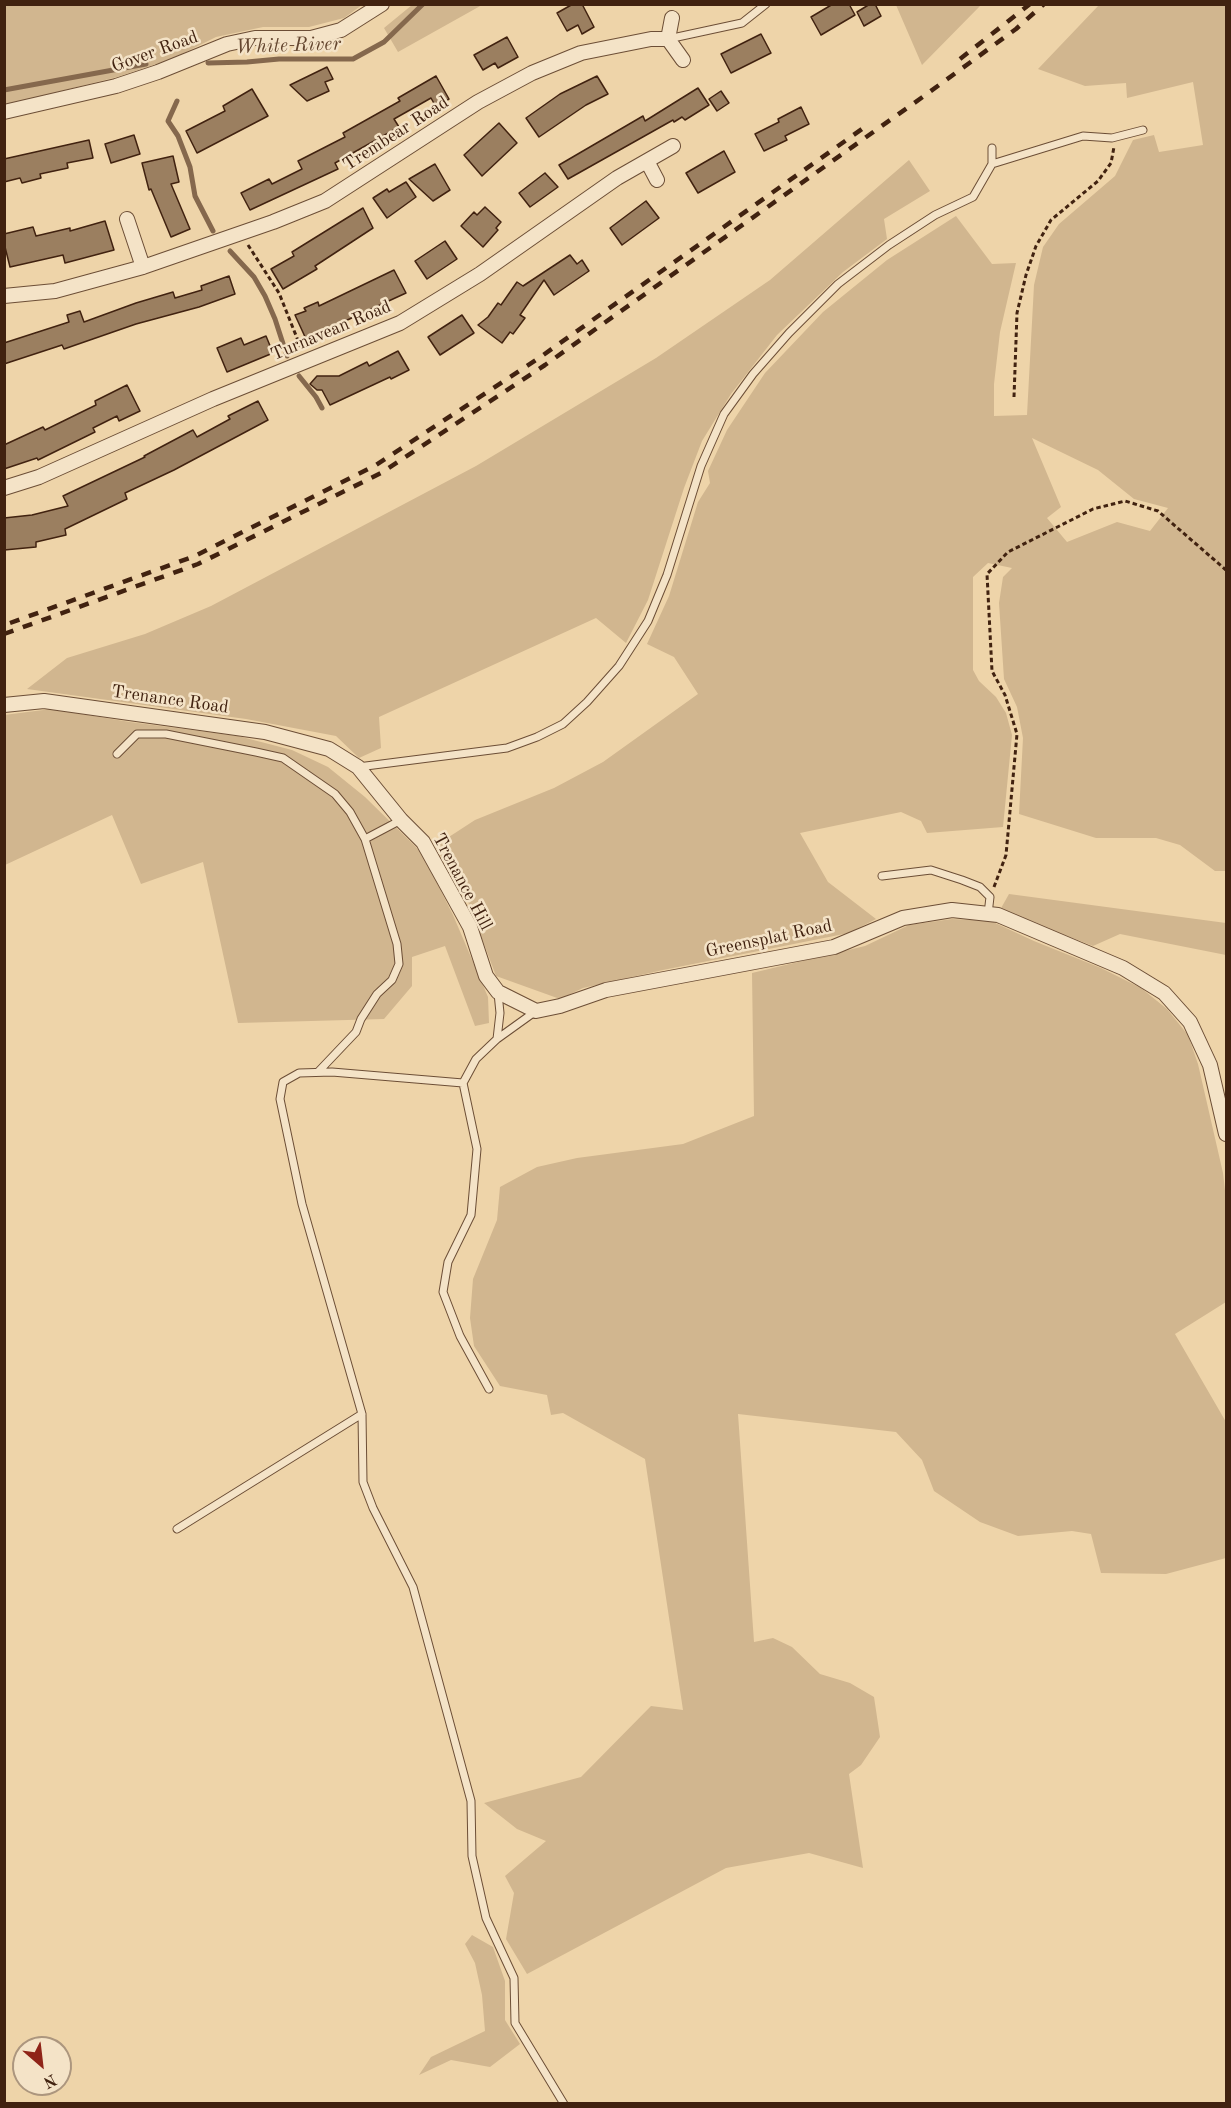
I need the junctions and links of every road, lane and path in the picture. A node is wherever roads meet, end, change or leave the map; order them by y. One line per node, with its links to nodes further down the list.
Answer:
1 (382, 4): 6 (street, Gover Road)
2 (766, 4): 4 (lane)
3 (672, 18): 4 (street)
4 (668, 39): 5 (street); 16 (street, Trembear Road)
5 (684, 60)
6 (4, 112)
7 (1143, 130): 8 (lane)
8 (1112, 138): 12 (lane); 19 (path)
9 (673, 146): 11 (street, Turnavean Road)
10 (992, 148): 12 (lane)
11 (647, 161): 13 (street); 18 (street, Turnavean Road)
12 (992, 164): 25 (lane)
13 (657, 180)
14 (127, 219): 16 (street)
15 (256, 256): 18 (path)
16 (142, 267): 17 (street, Trembear Road)
17 (4, 296)
18 (306, 361): 20 (street, Turnavean Road)
19 (1014, 397)
20 (4, 488)
21 (1227, 570): 29 (path)
22 (4, 705): 23 (street, Trenance Road)
23 (329, 749): 25 (street, Trenance Hill)
24 (117, 754): 27 (lane)
25 (358, 767): 26 (street, Trenance Hill)
26 (401, 820): 27 (lane); 31 (street, Trenance Hill)
27 (365, 839): 34 (lane)
28 (882, 876): 29 (lane)
29 (990, 897): 30 (lane)
30 (988, 914): 32 (street, Greensplat Road); 36 (street, Greensplat Road)
31 (498, 992): 32 (street); 33 (lane)
32 (536, 1011): 33 (lane)
33 (497, 1038): 35 (lane)
34 (318, 1072): 35 (lane); 38 (lane)
35 (463, 1083): 37 (lane)
36 (1227, 1134)
37 (489, 1389)
38 (362, 1414): 39 (lane); 40 (lane)
39 (177, 1528)
40 (564, 2103)

